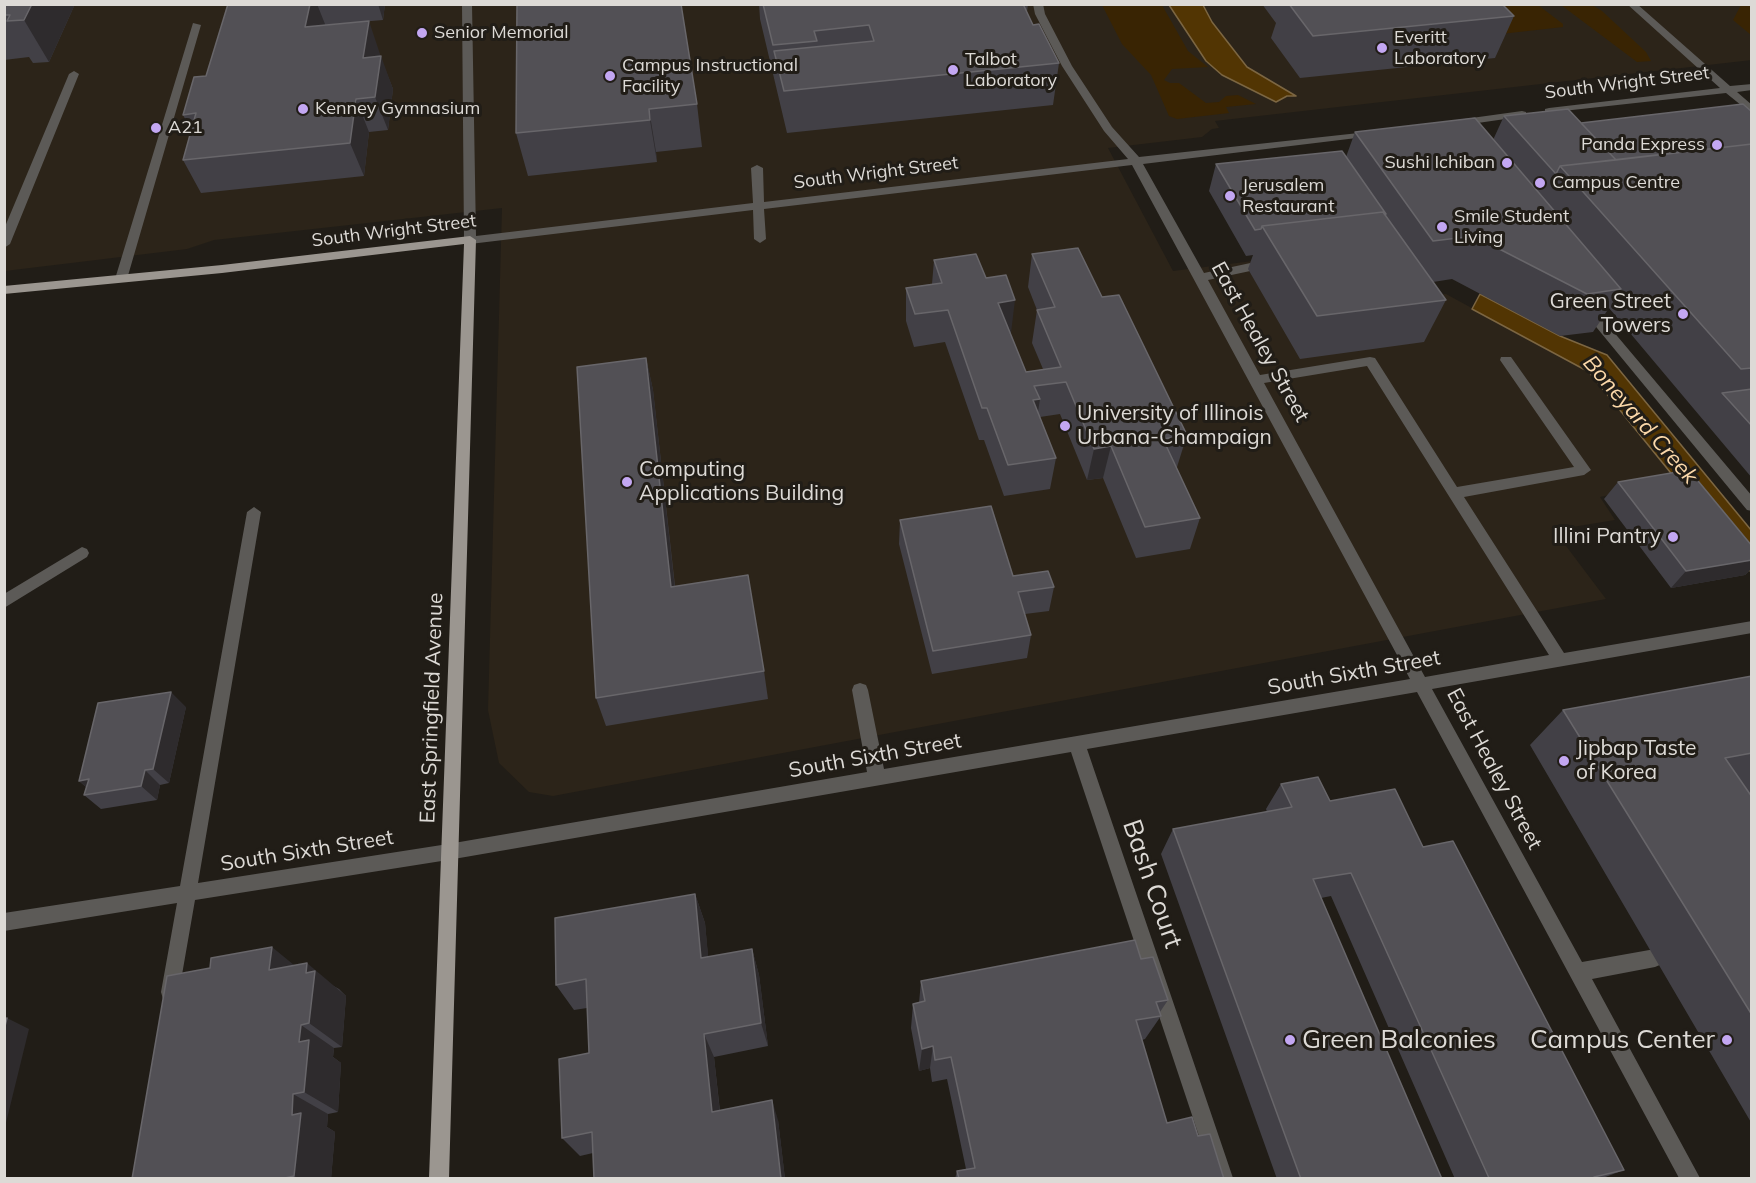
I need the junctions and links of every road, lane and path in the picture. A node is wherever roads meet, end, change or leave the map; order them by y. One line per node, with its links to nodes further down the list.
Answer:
1 (467, 4): 17 (street)
2 (1038, 4): 13 (street, East Healey Street)
3 (1621, 4): 6 (street)
4 (1631, 4): 6 (street)
5 (196, 24): 21 (street)
6 (1659, 29): 9 (street)
7 (74, 74): 18 (street)
8 (1752, 87): 9 (street, South Wright Street)
9 (1727, 89): 10 (street); 11 (street, South Wright Street)
10 (1752, 111)
11 (1448, 124)
12 (1389, 131): 13 (street, South Wright Street)
13 (1135, 160): 15 (street, South Wright Street); 20 (street, East Healey Street)
14 (757, 168): 15 (street)
15 (759, 206): 16 (street); 17 (street, South Wright Street)
16 (760, 239)
17 (470, 240): 21 (main road, South Wright Street); 37 (main road, East Springfield Avenue)
18 (4, 244)
19 (1286, 260): 20 (street)
20 (1199, 278): 25 (street, East Healey Street)
21 (121, 279): 22 (main road, South Wright Street)
22 (4, 290)
23 (1579, 299): 27 (street)
24 (1506, 360): 26 (street)
25 (1256, 380): 26 (street); 33 (street, East Healey Street)
26 (1454, 493): 32 (street)
27 (1752, 506)
28 (254, 512): 38 (street)
29 (82, 553): 30 (street)
30 (4, 602)
31 (1752, 627): 32 (street, South Sixth Street)
32 (1560, 660): 33 (street, South Sixth Street)
33 (1422, 684): 35 (street, South Sixth Street); 41 (street, East Healey Street)
34 (860, 690): 36 (street)
35 (1077, 744): 36 (street, South Sixth Street); 44 (street, Bash Court)
36 (877, 778): 37 (street, South Sixth Street)
37 (448, 852): 38 (street, South Sixth Street); 43 (main road, East Springfield Avenue)
38 (188, 892): 39 (street, South Sixth Street); 42 (street)
39 (4, 922)
40 (1655, 957): 41 (street)
41 (1578, 972): 45 (street, East Healey Street)
42 (166, 1015)
43 (439, 1179)
44 (1223, 1179)
45 (1690, 1179)

